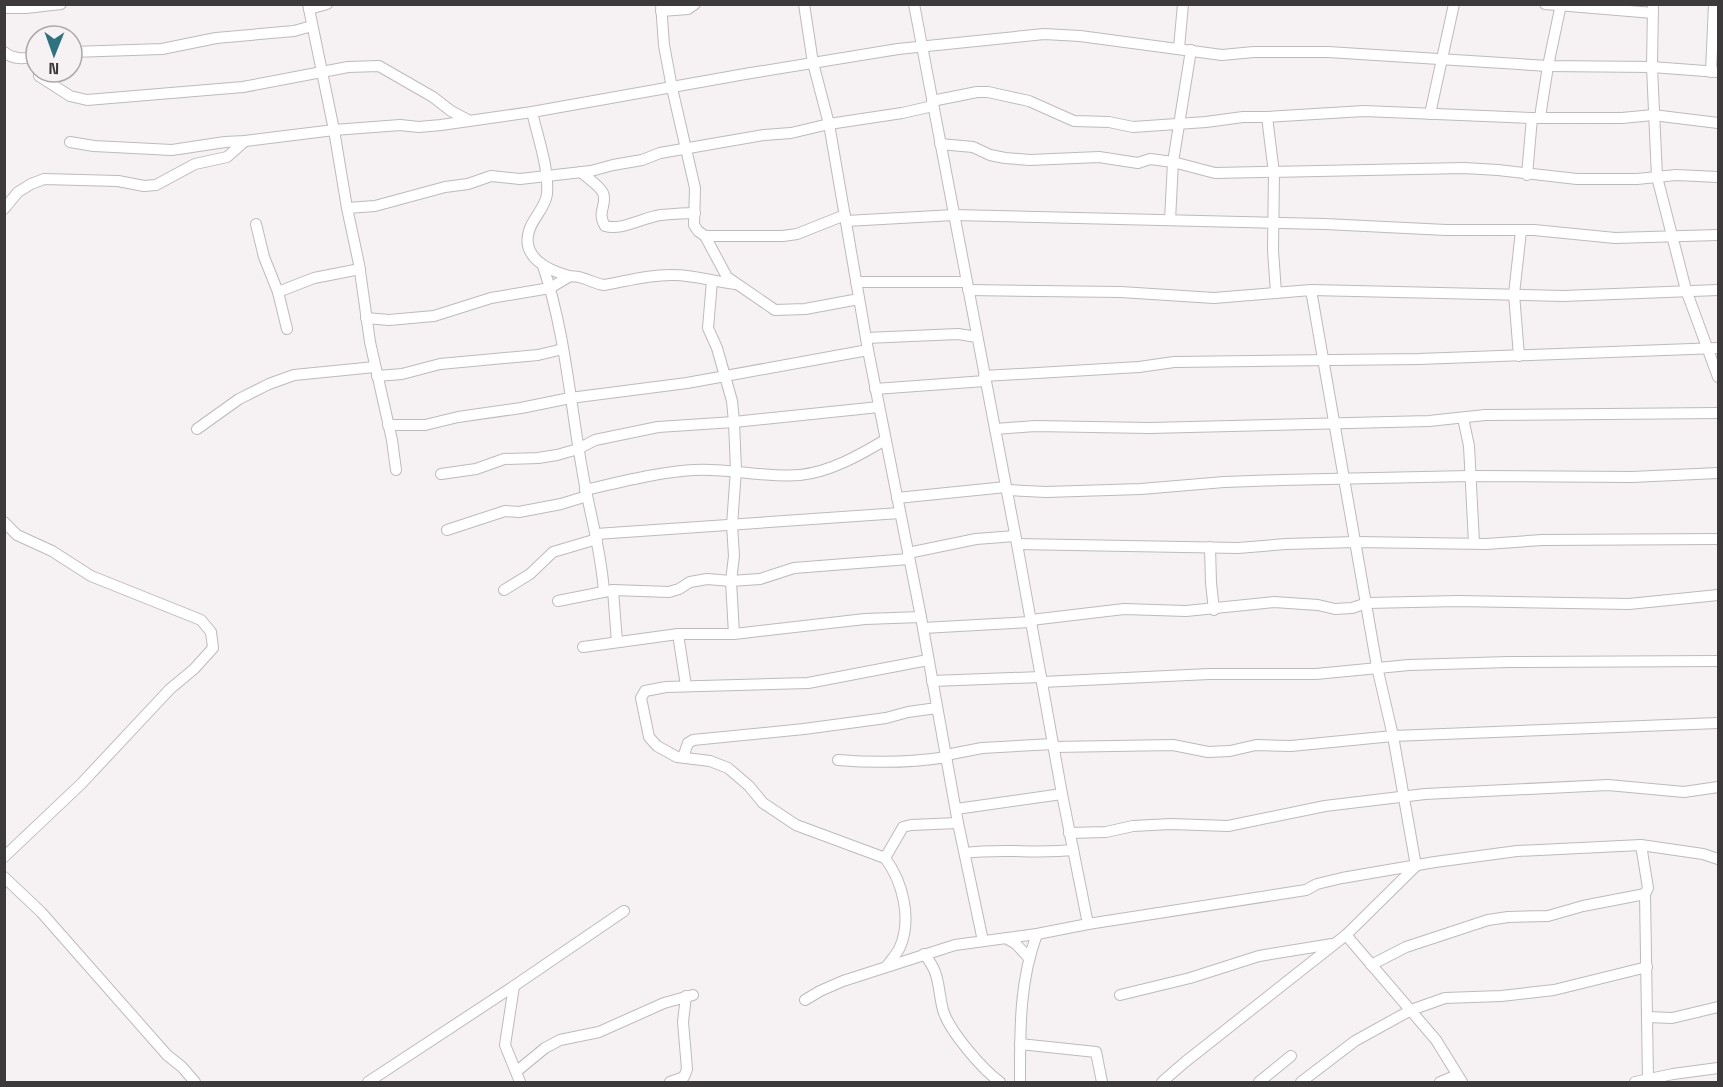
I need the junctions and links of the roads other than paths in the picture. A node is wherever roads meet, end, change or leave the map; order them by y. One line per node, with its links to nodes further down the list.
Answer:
1 (61, 4): 12 (street)
2 (327, 4): 11 (street)
3 (695, 4): 13 (street)
4 (804, 4): 23 (street)
5 (914, 4): 16 (street)
6 (1183, 4): 17 (street)
7 (1454, 4): 22 (street)
8 (1545, 4): 10 (street)
9 (1713, 4): 27 (street)
10 (1561, 5): 14 (street); 24 (street)
11 (309, 7): 15 (street)
12 (4, 8)
13 (661, 8): 29 (street)
14 (1653, 9): 25 (street)
15 (312, 26): 20 (street); 26 (street)
16 (922, 48): 17 (street); 23 (street); 30 (street)
17 (1179, 48): 18 (street)
18 (1191, 50): 22 (street); 37 (street)
19 (4, 52): 21 (street)
20 (84, 52)
21 (24, 57)
22 (1442, 60): 24 (street); 32 (street)
23 (813, 63): 29 (street); 39 (street)
24 (1548, 66): 25 (street); 35 (street)
25 (1652, 67): 27 (street); 33 (street)
26 (322, 71): 28 (street); 36 (street); 40 (street)
27 (1715, 72)
28 (51, 84)
29 (672, 88): 31 (street); 44 (street)
30 (932, 104): 37 (street); 39 (street); 43 (street)
31 (532, 112): 36 (street); 49 (street)
32 (1430, 114): 34 (street); 35 (street)
33 (1653, 115): 35 (street); 38 (street); 50 (street)
34 (1267, 117): 37 (street); 47 (street)
35 (1536, 118): 48 (street)
36 (468, 120): 40 (street)
37 (1180, 123): 45 (street)
38 (1719, 123)
39 (829, 124): 44 (street); 56 (street)
40 (334, 130): 41 (street); 52 (street)
41 (245, 141): 42 (street); 53 (street)
42 (70, 142)
43 (940, 144): 45 (street); 55 (street)
44 (687, 148): 46 (street); 54 (street)
45 (1173, 162): 47 (street); 57 (street)
46 (581, 172): 49 (street); 54 (street)
47 (1274, 173): 48 (street); 59 (street)
48 (1527, 175): 50 (street)
49 (546, 176): 52 (street); 64 (street)
50 (1657, 177): 51 (street); 63 (street)
51 (1719, 177)
52 (346, 208): 65 (street)
53 (4, 209)
54 (695, 213): 62 (street)
55 (954, 215): 56 (street); 57 (street); 70 (street)
56 (845, 218): 62 (street); 68 (street)
57 (1170, 220): 59 (street)
58 (256, 224): 75 (street)
59 (1275, 224): 60 (street); 76 (street)
60 (1521, 231): 63 (street); 77 (street)
61 (1719, 235): 63 (street)
62 (705, 236): 69 (street)
63 (1672, 236): 73 (street)
64 (543, 266): 66 (street); 71 (street)
65 (360, 269): 75 (street); 79 (street)
66 (570, 276): 67 (street); 71 (street)
67 (712, 281): 69 (street); 88 (street)
68 (856, 282): 70 (street); 78 (street)
69 (735, 284): 78 (street)
70 (967, 286): 76 (street); 81 (street)
71 (550, 288): 79 (street); 84 (street)
72 (1311, 290): 76 (street); 77 (street); 86 (street)
73 (1686, 290): 74 (street); 77 (street); 83 (street)
74 (1719, 290)
75 (278, 292): 80 (street)
76 (1276, 293)
77 (1514, 294): 85 (street)
78 (859, 299): 82 (street)
79 (366, 318): 87 (street)
80 (287, 329)
81 (977, 337): 82 (street); 90 (street)
82 (867, 344): 88 (street); 91 (street)
83 (1713, 348): 85 (street); 89 (street)
84 (563, 349): 87 (street); 92 (street)
85 (1519, 356): 86 (street)
86 (1322, 360): 90 (street); 97 (street)
87 (376, 371): 98 (street); 99 (street)
88 (724, 377): 92 (street); 96 (street)
89 (1719, 377)
90 (985, 378): 91 (street); 100 (street)
91 (875, 389): 93 (street)
92 (570, 398): 98 (street); 102 (street)
93 (879, 407): 96 (street); 101 (street)
94 (1719, 413): 95 (street)
95 (1463, 418): 97 (street); 107 (street)
96 (734, 422): 102 (street); 104 (street)
97 (1335, 422): 100 (street); 108 (street)
98 (388, 425): 103 (street)
99 (197, 429)
100 (995, 429): 109 (street)
101 (885, 440): 104 (street); 111 (street)
102 (578, 448): 106 (street); 110 (street)
103 (396, 470)
104 (736, 470): 110 (street); 114 (street)
105 (1719, 473): 107 (street)
106 (441, 474)
107 (1470, 476): 108 (street); 120 (street)
108 (1344, 480): 109 (street); 119 (street)
109 (1006, 488): 111 (street); 118 (street)
110 (586, 493): 115 (street); 116 (street)
111 (897, 498): 112 (street)
112 (900, 513): 114 (street); 122 (street)
113 (4, 522): 158 (street)
114 (732, 525): 116 (street); 123 (street)
115 (447, 530)
116 (596, 537): 124 (street); 125 (street)
117 (1719, 539): 120 (street)
118 (1016, 540): 121 (street); 122 (street); 130 (street)
119 (1356, 542): 120 (street); 121 (street); 128 (street)
120 (1474, 543)
121 (1210, 547): 129 (street)
122 (908, 556): 123 (street); 131 (street)
123 (731, 581): 125 (street); 133 (street)
124 (504, 590)
125 (608, 591): 127 (street); 134 (street)
126 (1719, 596): 128 (street)
127 (558, 602)
128 (1366, 603): 129 (street); 138 (street)
129 (1214, 610): 130 (street)
130 (1031, 621): 131 (street); 139 (street)
131 (922, 622): 133 (street); 136 (street)
132 (678, 634): 133 (street); 134 (street); 141 (street)
133 (735, 634)
134 (617, 642): 135 (street)
135 (583, 647)
136 (928, 660): 140 (street); 141 (street)
137 (1719, 661): 138 (street)
138 (1377, 667): 139 (street); 144 (street)
139 (1041, 680): 140 (street); 145 (street)
140 (932, 681): 142 (street)
141 (686, 686): 147 (street)
142 (937, 708): 146 (street); 147 (street)
143 (1719, 723): 144 (street)
144 (1394, 736): 145 (street); 151 (street)
145 (1053, 745): 146 (street); 150 (street)
146 (946, 756): 148 (street); 152 (street)
147 (683, 757): 159 (street)
148 (838, 760)
149 (1719, 788): 151 (street)
150 (1062, 794): 152 (street); 154 (street)
151 (1403, 796): 154 (street); 161 (street)
152 (956, 809): 153 (street)
153 (958, 823): 157 (street); 159 (street)
154 (1069, 833): 156 (street)
155 (1641, 845): 160 (street); 161 (street); 163 (street)
156 (1073, 850): 157 (street); 165 (street)
157 (964, 853): 169 (street)
158 (4, 857)
159 (885, 858): 174 (street)
160 (1719, 859)
161 (1416, 866): 165 (street); 167 (street)
162 (4, 877): 188 (street)
163 (1645, 894): 173 (street); 175 (street)
164 (624, 911): 176 (street)
165 (1088, 924): 166 (street)
166 (1037, 934): 168 (street); 172 (street)
167 (1346, 935): 170 (street); 173 (street)
168 (1006, 938): 169 (street); 172 (street)
169 (983, 941): 171 (street)
170 (1335, 944): 177 (street); 195 (street)
171 (924, 954): 174 (street); 192 (street)
172 (1028, 957): 182 (street)
173 (1371, 965): 180 (street)
174 (887, 966): 178 (street)
175 (1647, 967): 180 (street); 181 (street)
176 (514, 986): 185 (street); 189 (street)
177 (1120, 995)
178 (805, 1000)
179 (1719, 1007): 181 (street)
180 (1411, 1010): 186 (street); 197 (street)
181 (1648, 1017): 187 (street)
182 (1020, 1044): 193 (street); 194 (street)
183 (1291, 1056): 196 (street)
184 (1719, 1068): 187 (street)
185 (517, 1071): 190 (street); 191 (street)
186 (1460, 1079): 198 (street)
187 (1648, 1079): 199 (street)
188 (195, 1083)
189 (368, 1083)
190 (520, 1083)
191 (670, 1083)
192 (1000, 1083)
193 (1020, 1083)
194 (1102, 1083)
195 (1162, 1083)
196 (1259, 1083)
197 (1301, 1083)
198 (1440, 1083)
199 (1635, 1083)

